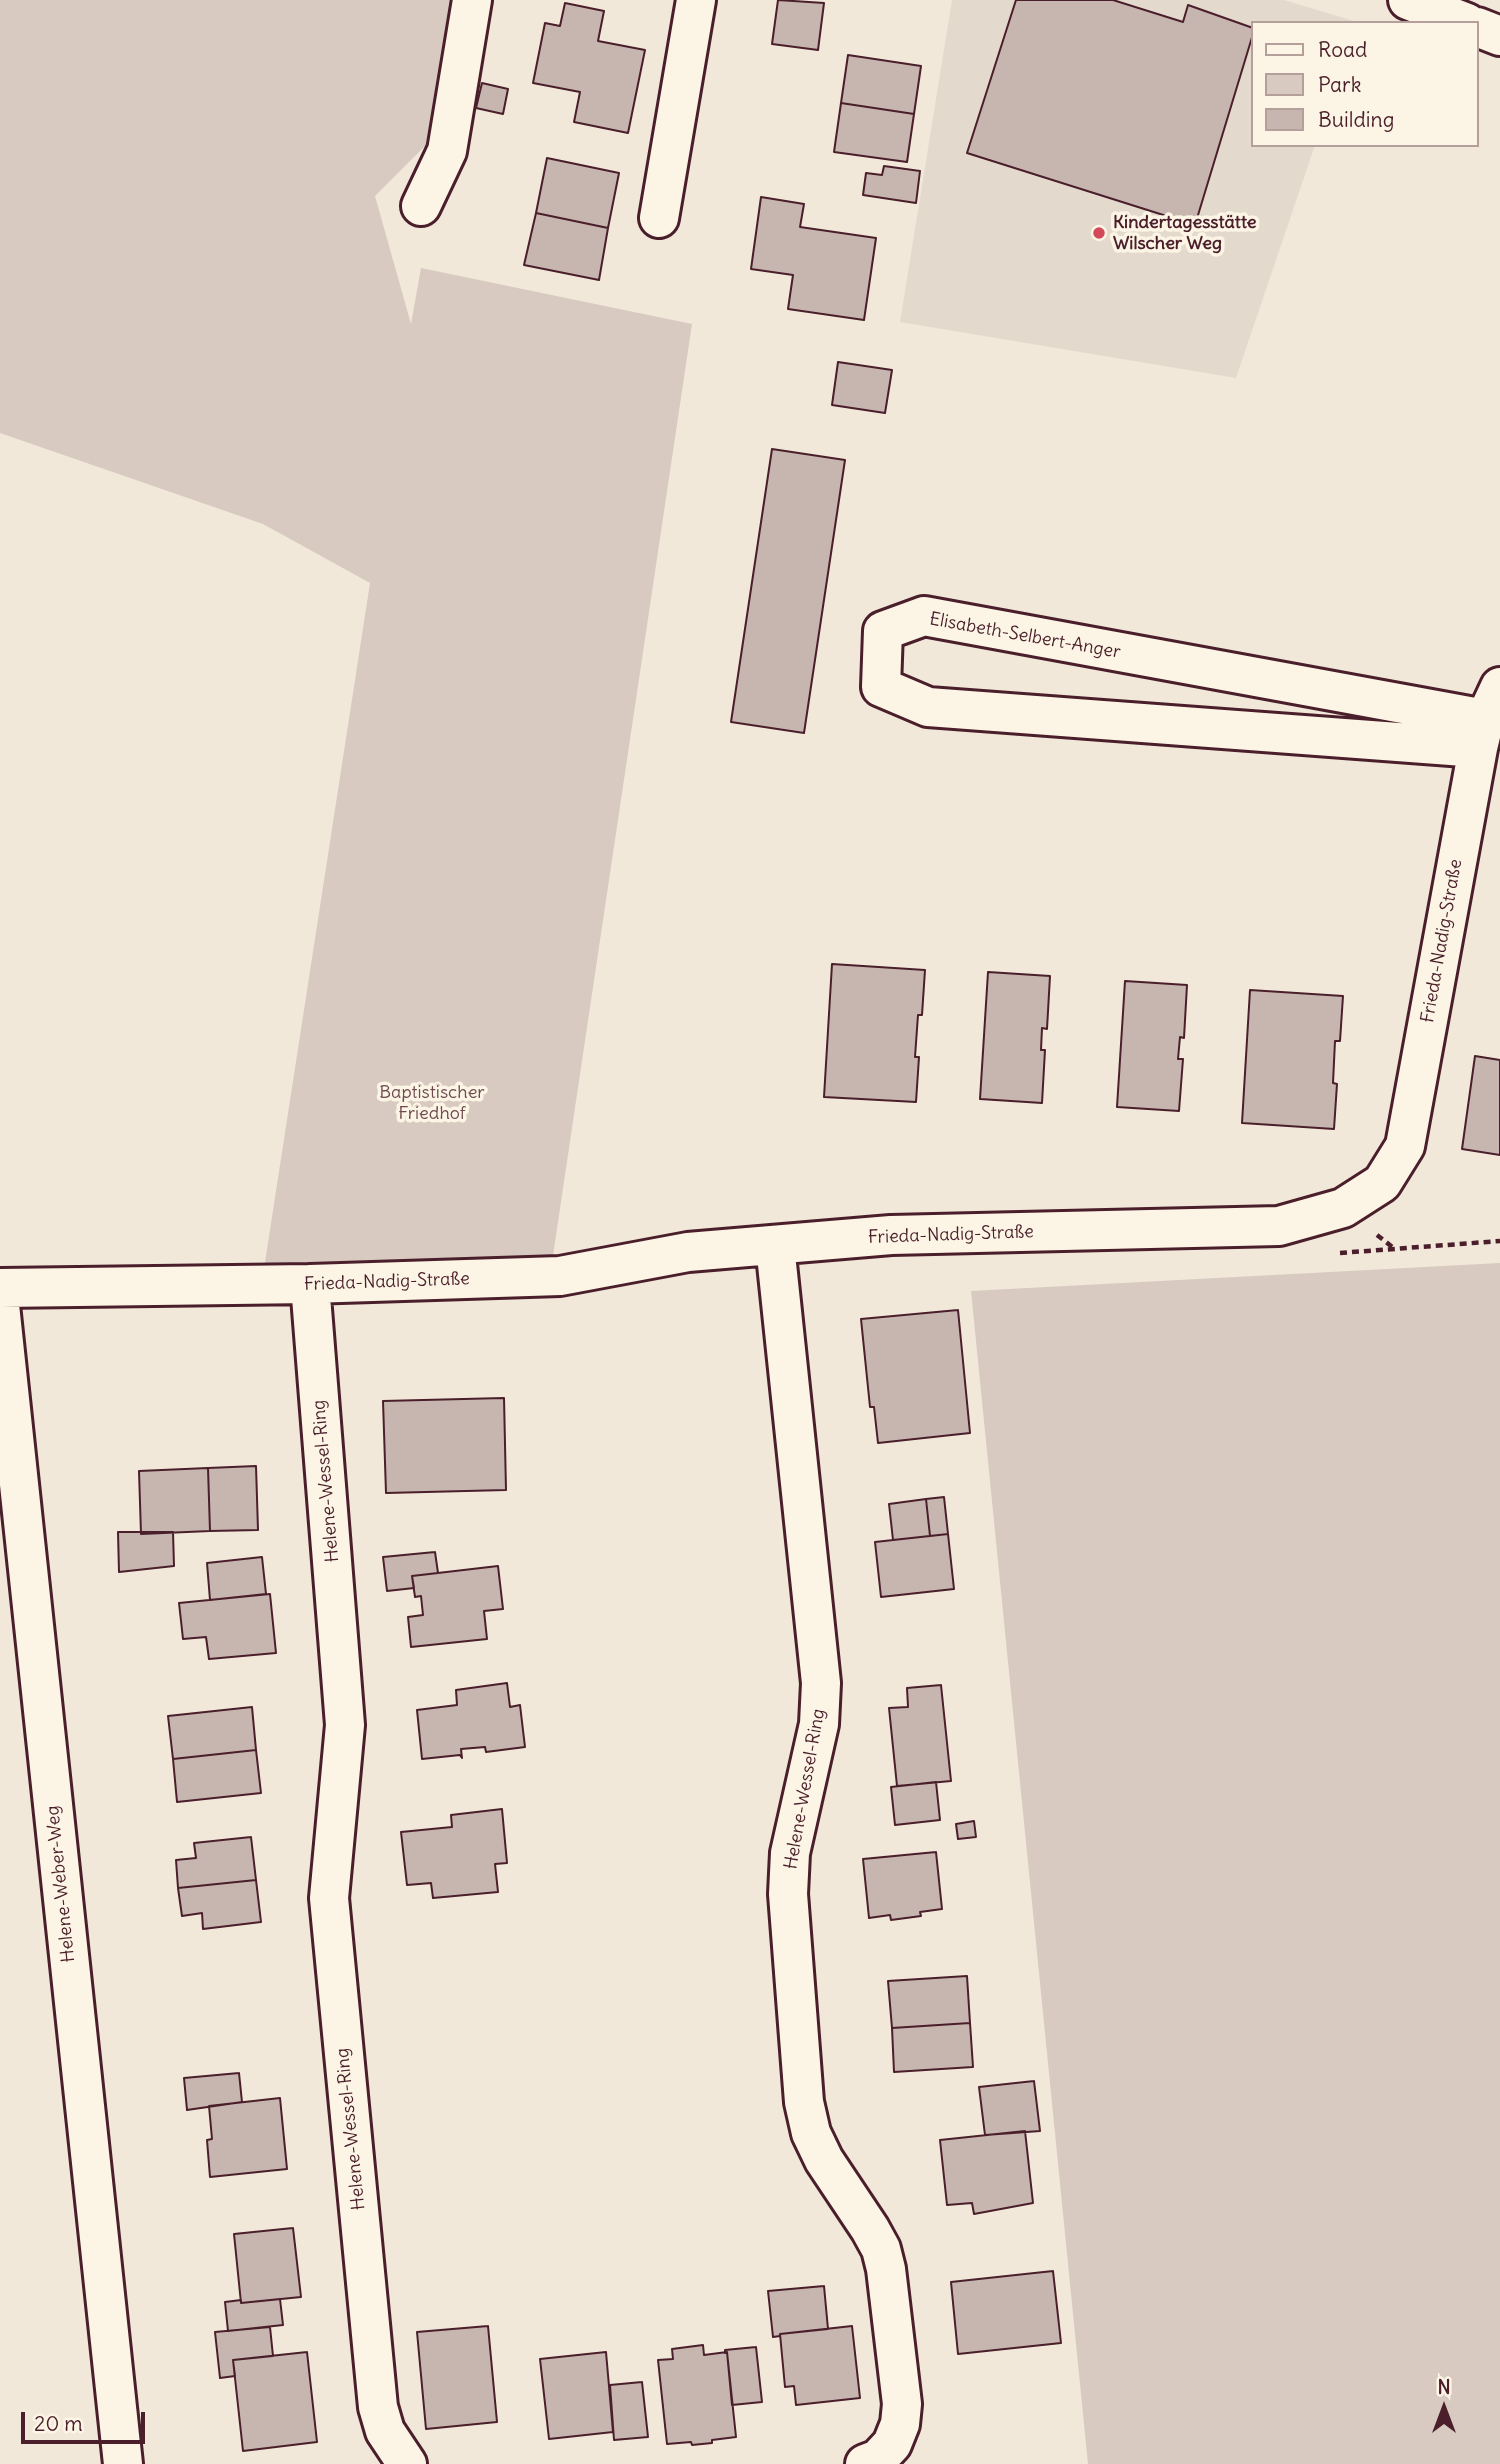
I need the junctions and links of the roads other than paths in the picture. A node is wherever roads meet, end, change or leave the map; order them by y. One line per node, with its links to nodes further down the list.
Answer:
1 (472, 0): 7 (street)
2 (696, 0): 8 (street)
3 (1408, 0): 4 (street)
4 (1462, 21)
5 (1479, 28): 6 (street)
6 (1500, 36)
7 (421, 206)
8 (659, 218)
9 (1487, 718): 9 (street, Elisabeth-Selbert-Anger); 10 (street, Frieda-Nadig-Straße)
10 (775, 1245): 11 (street, Frieda-Nadig-Straße); 16 (street, Helene-Wessel-Ring)
11 (310, 1284): 12 (street, Frieda-Nadig-Straße); 15 (street, Helene-Wessel-Ring)
12 (0, 1288)
13 (0, 1305): 14 (street, Helene-Weber-Weg)
14 (123, 2464)
15 (407, 2464)
16 (864, 2464)

